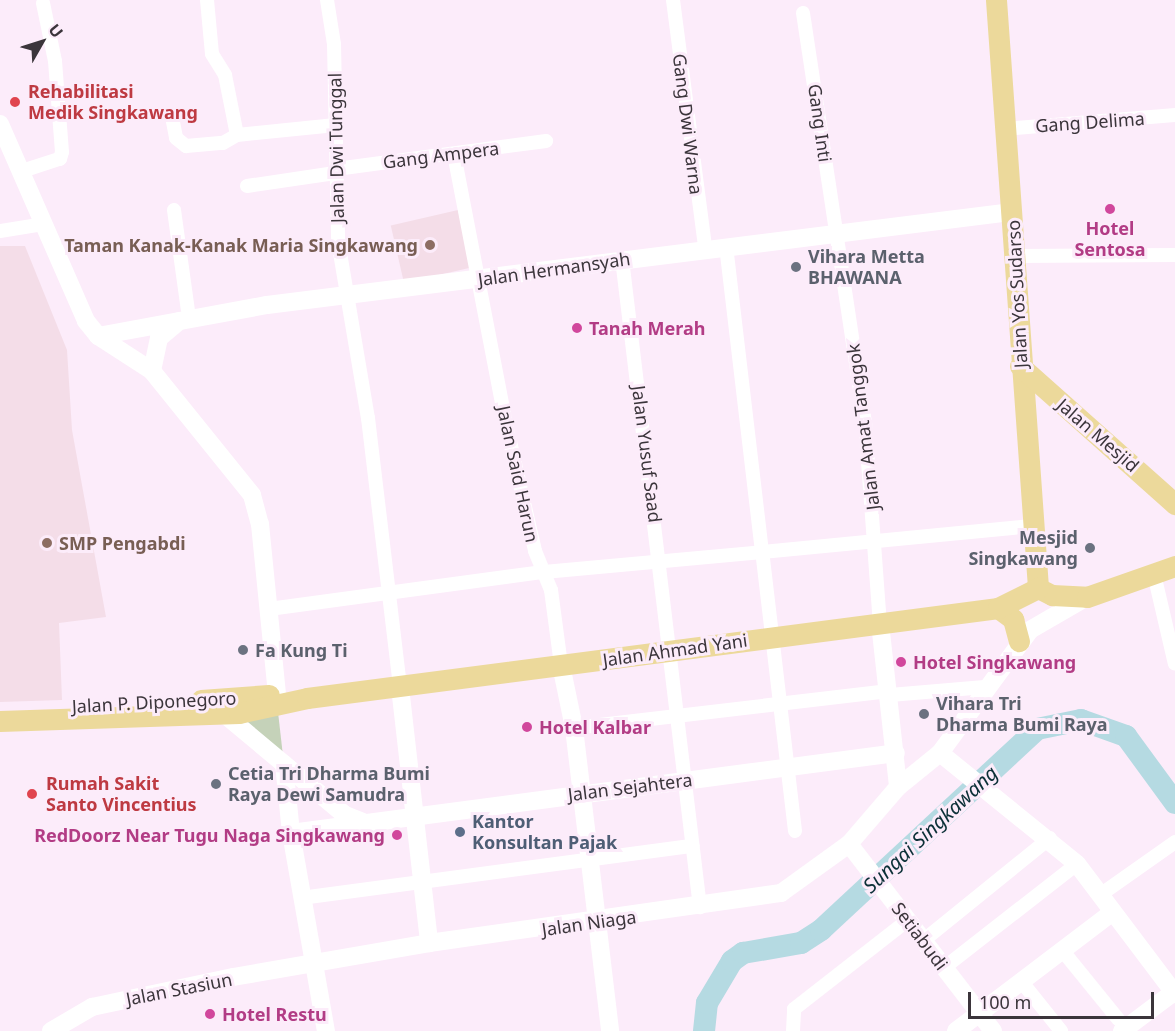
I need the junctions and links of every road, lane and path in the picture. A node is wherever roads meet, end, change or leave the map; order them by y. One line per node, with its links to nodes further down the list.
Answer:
1 (207, 0): 12 (street)
2 (327, 0): 9 (street, Jalan Dwi Tunggal)
3 (673, 0): 24 (street, Gang Dwi Warna)
4 (996, 0): 10 (main road, Jalan Yos Sudarso)
5 (43, 3): 15 (street)
6 (803, 13): 22 (street, Gang Inti)
7 (1175, 115): 10 (street, Gang Delima)
8 (173, 122): 12 (street)
9 (335, 125): 12 (street); 16 (street, Jalan Dwi Tunggal)
10 (1005, 129): 19 (main road, Jalan Yos Sudarso)
11 (1, 130): 15 (street)
12 (237, 135)
13 (546, 141): 14 (street, Gang Ampera)
14 (454, 154): 16 (street, Gang Ampera); 28 (street, Jalan Said Harun)
15 (22, 171): 20 (street)
16 (336, 171): 17 (street, Gang Ampera); 29 (street, Jalan Dwi Tunggal)
17 (247, 186)
18 (174, 210): 30 (street)
19 (1012, 212): 22 (street, Jalan Hermansyah); 26 (main road, Jalan Yos Sudarso)
20 (44, 224): 21 (street); 31 (street)
21 (0, 231)
22 (836, 232): 23 (street, Jalan Hermansyah); 38 (street, Jalan Amat Tanggok)
23 (726, 247): 24 (street, Jalan Hermansyah); 39 (street)
24 (705, 248): 27 (street, Jalan Hermansyah)
25 (1175, 255): 26 (street)
26 (1014, 256): 32 (main road, Jalan Yos Sudarso)
27 (622, 259): 28 (street, Jalan Hermansyah); 40 (street, Jalan Yusuf Saad)
28 (480, 279): 29 (street, Jalan Hermansyah); 42 (street, Jalan Said Harun)
29 (345, 296): 30 (street, Jalan Hermansyah); 45 (street, Jalan Dwi Tunggal)
30 (186, 319): 31 (street, Jalan Hermansyah); 33 (street)
31 (98, 336): 33 (street)
32 (1020, 366): 34 (main road, Jalan Mesjid); 35 (main road, Jalan Yos Sudarso)
33 (152, 371): 48 (street)
34 (1059, 402): 35 (main road); 36 (main road, Jalan Mesjid)
35 (1027, 411): 37 (main road, Jalan Yos Sudarso)
36 (1175, 504)
37 (1034, 526): 38 (street); 44 (main road, Jalan Yos Sudarso)
38 (876, 545): 39 (street); 49 (street, Jalan Amat Tanggok)
39 (762, 552): 40 (street); 50 (street)
40 (659, 560): 42 (street); 52 (street, Jalan Yusuf Saad)
41 (1175, 566): 43 (main road)
42 (544, 572): 45 (street); 54 (street, Jalan Said Harun)
43 (1154, 574): 46 (main road); 53 (street)
44 (1038, 588): 46 (main road); 47 (main road, Jalan Ahmad Yani)
45 (387, 595): 48 (street); 55 (street, Jalan Dwi Tunggal)
46 (1087, 597): 51 (street)
47 (998, 608): 49 (main road, Jalan Ahmad Yani); 51 (main road)
48 (269, 609): 58 (street)
49 (880, 623): 50 (main road, Jalan Ahmad Yani); 57 (street)
50 (771, 637): 52 (main road, Jalan Ahmad Yani); 60 (street)
51 (1019, 641): 56 (street)
52 (670, 650): 54 (main road, Jalan Ahmad Yani); 63 (street, Jalan Yusuf Saad)
53 (1175, 664)
54 (561, 665): 55 (main road, Jalan Ahmad Yani); 65 (street)
55 (400, 687): 59 (main road, Jalan Ahmad Yani); 73 (street)
56 (985, 687): 57 (street); 67 (street)
57 (889, 693): 60 (street); 66 (street)
58 (277, 695): 59 (main road, Jalan P. Diponegoro); 61 (main road, Jalan P. Diponegoro)
59 (307, 698): 62 (main road, Jalan P. Diponegoro)
60 (778, 705): 63 (street); 69 (street)
61 (0, 710)
62 (224, 713): 64 (main road, Jalan P. Diponegoro); 68 (street)
63 (678, 716): 65 (street); 70 (street, Jalan Yusuf Saad)
64 (0, 721)
65 (574, 728): 72 (street)
66 (896, 753): 69 (street, Jalan Sejahtera); 71 (street)
67 (939, 753): 71 (street); 77 (street)
68 (284, 764): 74 (street); 76 (street)
69 (785, 766): 70 (street, Jalan Sejahtera); 75 (street)
70 (685, 780): 72 (street, Jalan Sejahtera); 80 (street, Jalan Yusuf Saad)
71 (898, 788): 79 (street)
72 (581, 793): 73 (street, Jalan Sejahtera); 81 (street)
73 (412, 815): 74 (street, Jalan Sejahtera); 83 (street)
74 (365, 823): 76 (street, Jalan Sejahtera)
75 (795, 831)
76 (291, 833): 85 (street)
77 (1050, 838): 82 (street); 90 (street)
78 (1175, 842): 84 (street)
79 (849, 844): 86 (street, Jalan Niaga); 88 (street, Setiabudi)
80 (693, 846): 81 (street); 86 (street, Jalan Yusuf Saad)
81 (590, 859): 83 (street); 89 (street)
82 (1077, 864): 84 (street); 94 (street)
83 (422, 882): 85 (street); 91 (street)
84 (1100, 896): 87 (street)
85 (301, 898): 93 (street)
86 (700, 907): 89 (street, Jalan Niaga)
87 (1113, 912): 92 (street); 96 (street)
88 (908, 920): 90 (street, Setiabudi); 102 (street)
89 (598, 922): 91 (street, Jalan Niaga); 101 (street)
90 (924, 940): 94 (street, Setiabudi)
91 (429, 943): 93 (street, Jalan Niaga)
92 (1062, 950): 95 (street); 98 (street)
93 (314, 965): 99 (street, Jalan Stasiun); 100 (street)
94 (945, 967): 97 (street, Setiabudi)
95 (1021, 981): 97 (street); 105 (street)
96 (1174, 993): 98 (street)
97 (979, 1013): 103 (street); 104 (street, Setiabudi)
98 (1120, 1025)
99 (51, 1031)
100 (326, 1031)
101 (610, 1031)
102 (793, 1031)
103 (956, 1031)
104 (993, 1031)
105 (1061, 1031)

